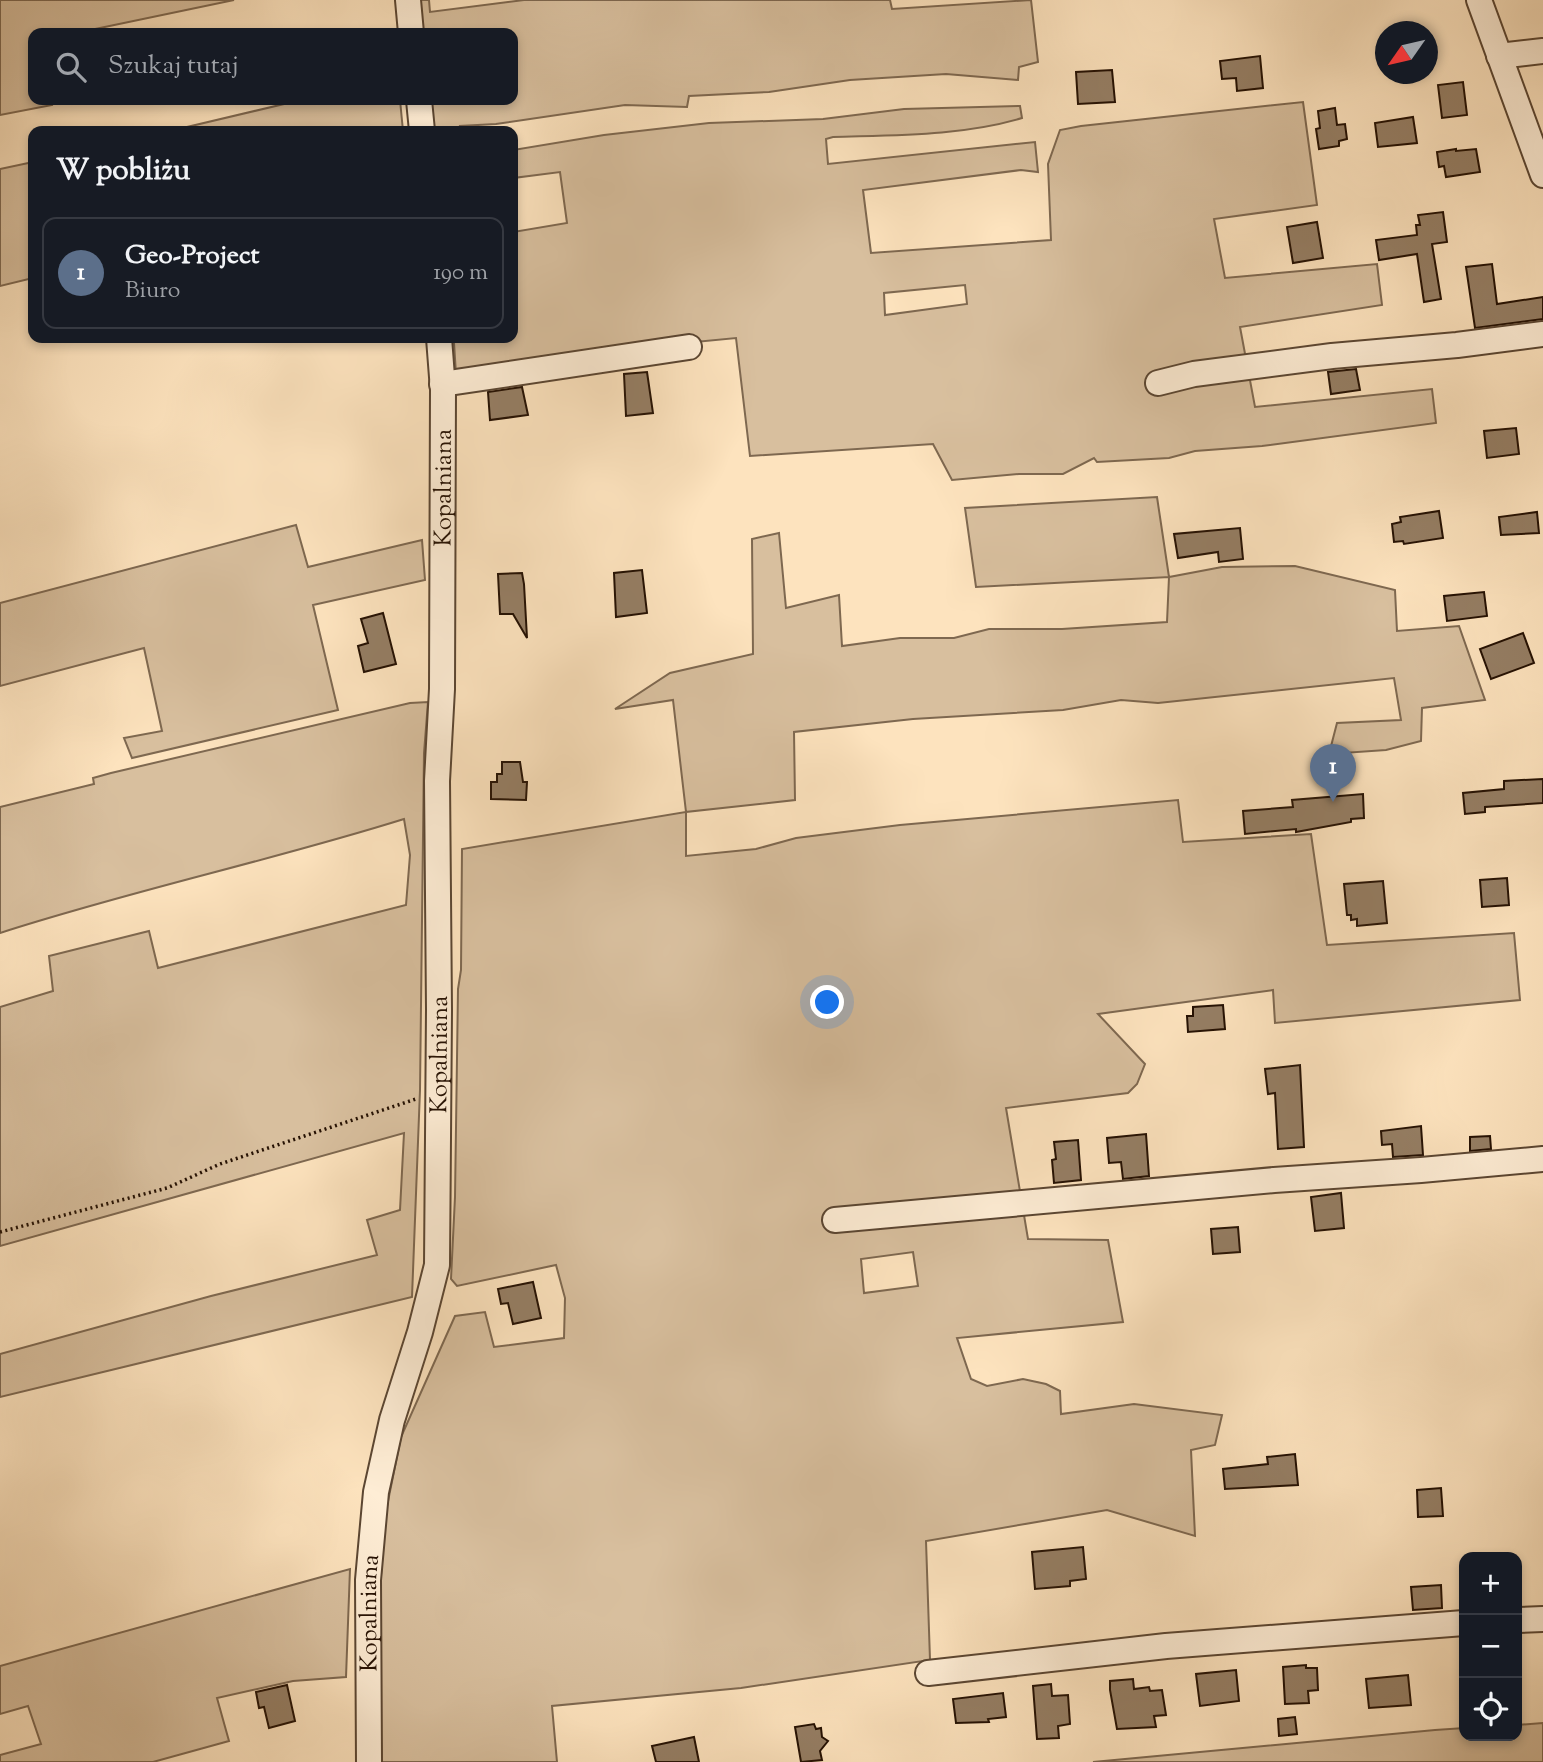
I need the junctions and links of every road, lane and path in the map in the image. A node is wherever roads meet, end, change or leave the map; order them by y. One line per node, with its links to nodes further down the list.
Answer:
1 (408, 0): 3 (street)
2 (1479, 0): 5 (street)
3 (411, 28)
4 (1543, 51): 5 (street)
5 (1499, 55): 8 (street)
6 (419, 105): 7 (street)
7 (422, 126)
8 (1543, 175)
9 (1543, 334): 12 (street)
10 (439, 343): 13 (street, Kopalniana)
11 (689, 347): 13 (street)
12 (1158, 383)
13 (442, 384): 14 (street, Kopalniana)
14 (438, 1091): 17 (path); 22 (street, Kopalniana)
15 (1543, 1159): 16 (street)
16 (835, 1220)
17 (0, 1232)
18 (1543, 1619): 19 (street)
19 (1522, 1620)
20 (1459, 1623): 21 (street)
21 (928, 1673)
22 (369, 1762)

